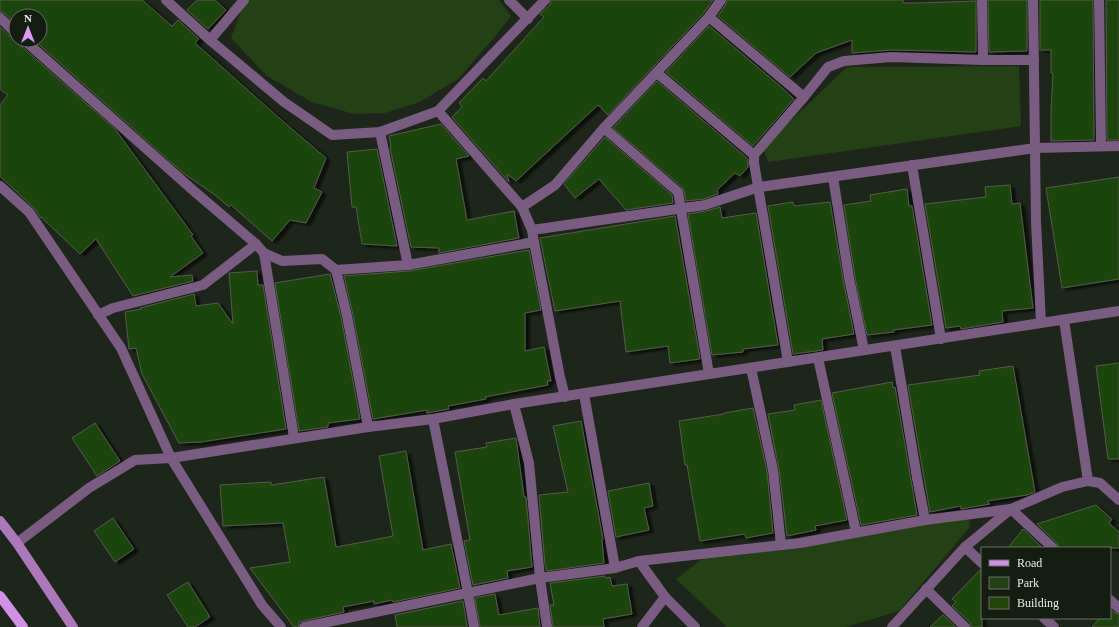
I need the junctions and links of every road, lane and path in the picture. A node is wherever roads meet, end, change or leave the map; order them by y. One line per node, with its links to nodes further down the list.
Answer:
1 (166, 0): 13 (street)
2 (244, 0): 13 (street)
3 (509, 0): 11 (street)
4 (545, 0): 11 (street)
5 (721, 0): 9 (street)
6 (982, 0): 15 (street)
7 (1033, 0): 16 (street)
8 (1099, 0): 22 (street)
9 (709, 17): 17 (street); 18 (street)
10 (0, 18): 12 (street)
11 (528, 18): 19 (street)
12 (8, 26)
13 (210, 40): 21 (street)
14 (33, 48): 34 (street)
15 (982, 60): 16 (street); 18 (street)
16 (1034, 60): 24 (street)
17 (657, 73): 20 (street); 25 (street)
18 (804, 98): 25 (street)
19 (438, 110): 21 (street); 30 (street)
20 (604, 128): 30 (street); 31 (street)
21 (380, 132): 36 (street)
22 (1101, 146): 23 (street); 24 (street)
23 (1119, 146)
24 (1035, 148): 26 (street); 41 (street)
25 (754, 155): 29 (street)
26 (912, 166): 27 (street); 42 (street)
27 (833, 177): 29 (street); 44 (street)
28 (0, 186): 39 (street)
29 (759, 187): 31 (street); 46 (street)
30 (522, 207): 32 (street)
31 (681, 208): 32 (street); 48 (street)
32 (532, 230): 33 (street)
33 (534, 242): 36 (street); 50 (street)
34 (256, 244): 35 (street); 39 (street)
35 (264, 253): 37 (street); 54 (street)
36 (408, 265): 37 (street)
37 (336, 270): 53 (street)
38 (1119, 311): 40 (street)
39 (98, 315): 55 (street)
40 (1064, 320): 41 (street); 56 (street)
41 (1041, 323): 42 (street)
42 (941, 338): 43 (street)
43 (895, 346): 44 (street); 59 (street)
44 (864, 350): 45 (street)
45 (818, 358): 46 (street); 61 (street)
46 (788, 362): 47 (street)
47 (751, 368): 48 (street); 63 (street)
48 (709, 374): 49 (street)
49 (584, 394): 50 (street); 68 (street)
50 (565, 396): 51 (street)
51 (514, 404): 52 (street); 69 (street)
52 (433, 419): 53 (street); 71 (street)
53 (368, 427): 54 (street)
54 (294, 438): 55 (street)
55 (170, 458): 62 (street); 79 (street)
56 (1088, 481): 57 (street); 58 (street)
57 (1119, 500)
58 (1011, 509): 59 (street); 64 (street); 65 (street)
59 (925, 520): 61 (street)
60 (0, 521): 62 (street)
61 (856, 532): 63 (street)
62 (17, 544): 78 (street)
63 (781, 545): 66 (street)
64 (965, 547): 67 (street); 70 (street)
65 (1052, 547)
66 (639, 561): 68 (street); 73 (street)
67 (981, 562)
68 (615, 568): 69 (street)
69 (540, 578): 71 (street); 82 (street)
70 (926, 589): 85 (street); 86 (street)
71 (468, 593): 80 (street); 81 (street)
72 (0, 596): 77 (main road)
73 (665, 597): 83 (street); 84 (street)
74 (1111, 601): 75 (street)
75 (1119, 608)
76 (1045, 619): 87 (street)
77 (23, 627)
78 (73, 627)
79 (282, 627)
80 (304, 627)
81 (474, 627)
82 (547, 627)
83 (642, 627)
84 (695, 627)
85 (892, 627)
86 (965, 627)
87 (1054, 627)

